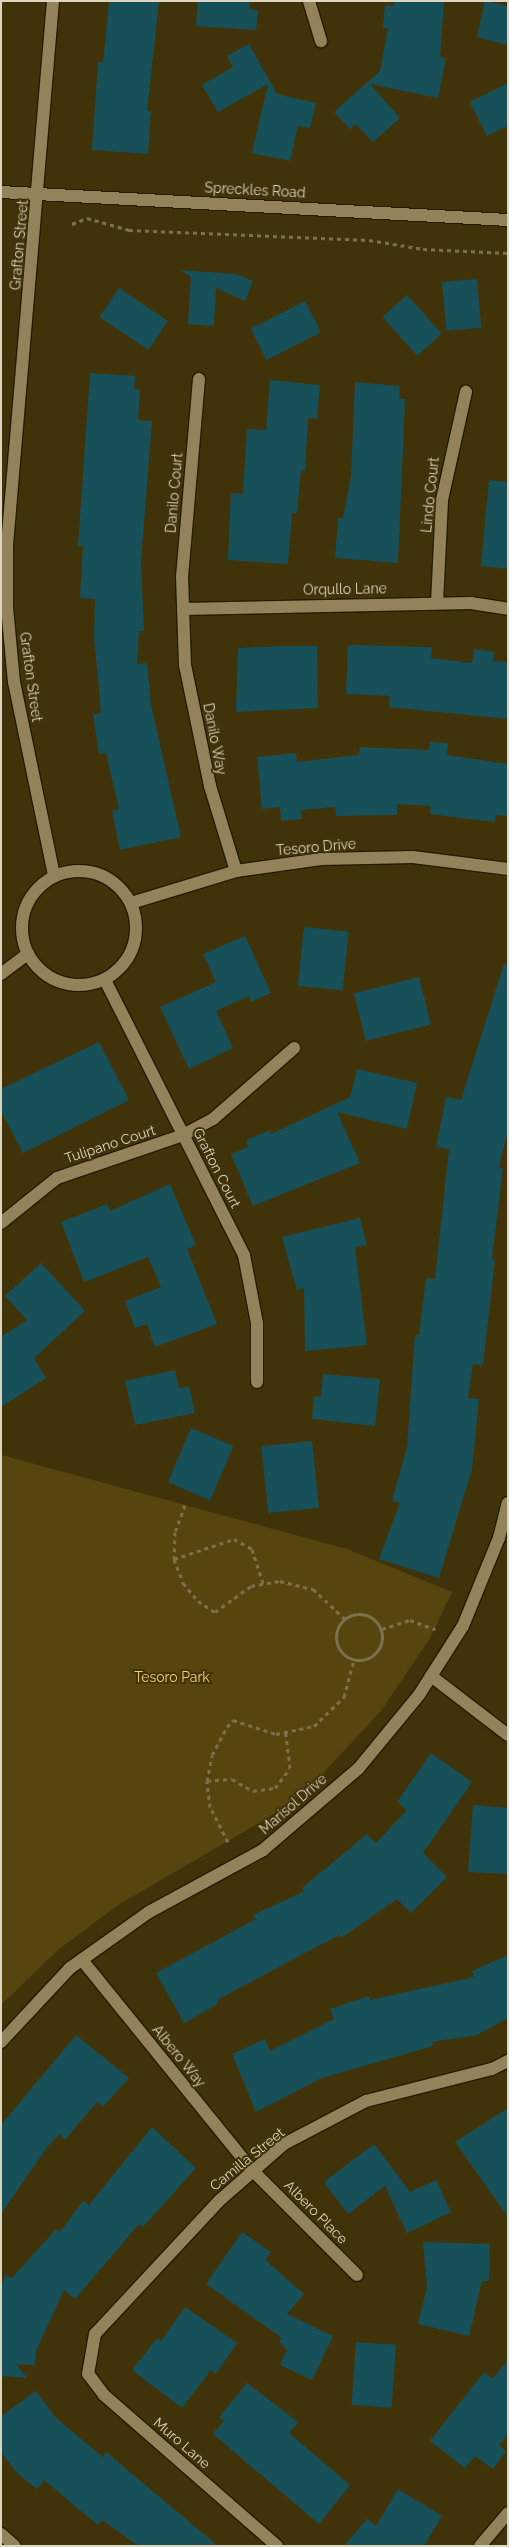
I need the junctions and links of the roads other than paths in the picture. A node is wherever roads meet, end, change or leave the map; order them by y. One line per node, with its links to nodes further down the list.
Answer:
1 (53, 1): 5 (street, Grafton Street)
2 (309, 1): 3 (street)
3 (320, 41)
4 (1, 192): 5 (street, Spreckles Road)
5 (38, 194): 6 (street, Spreckles Road); 9 (street, Grafton Street)
6 (508, 220)
7 (199, 380): 11 (street, Danilo Court)
8 (466, 392): 10 (street, Lindo Court)
9 (5, 522): 15 (street, Grafton Street)
10 (437, 603): 11 (street, Orqullo Lane); 12 (street, Orqullo Lane)
11 (183, 609): 14 (street, Danilo Way)
12 (508, 609)
13 (508, 869): 14 (street, Tesoro Drive)
14 (236, 871): 16 (street, Tesoro Drive)
15 (54, 876): 16 (street); 17 (street)
16 (131, 903): 19 (street)
17 (28, 954): 18 (street); 19 (street)
18 (1, 974)
19 (105, 980): 21 (street, Grafton Court)
20 (294, 1048): 21 (street, Tulipano Court)
21 (183, 1135): 22 (street, Tulipano Court); 23 (street, Grafton Court)
22 (1, 1223)
23 (257, 1382)
24 (508, 1504): 25 (street, Marisol Drive)
25 (431, 1676): 26 (street); 27 (street, Marisol Drive)
26 (508, 1735)
27 (82, 1960): 28 (street, Marisol Drive); 30 (street, Albero Way)
28 (1, 2042)
29 (508, 2061): 30 (street, Camilla Street)
30 (253, 2171): 31 (street, Albero Place); 32 (street, Camilla Street)
31 (357, 2275)
32 (89, 2352): 36 (street, Muro Lane)
33 (508, 2513): 37 (street)
34 (1, 2534): 35 (street)
35 (15, 2546)
36 (277, 2546)
37 (480, 2546)

